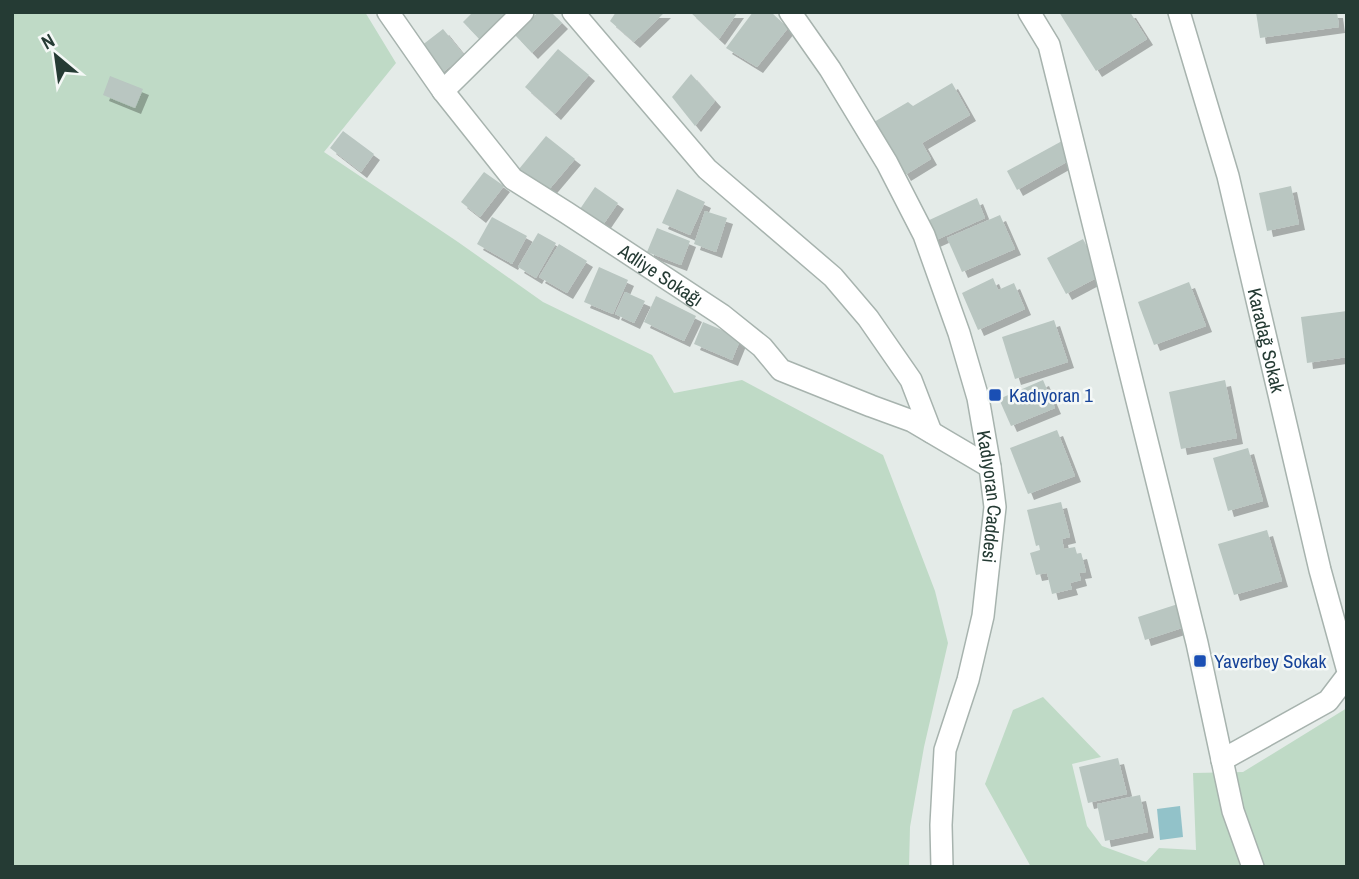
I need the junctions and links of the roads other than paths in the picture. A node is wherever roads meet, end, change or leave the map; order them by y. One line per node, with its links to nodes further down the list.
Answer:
1 (388, 12): 7 (street, Adliye Sokağı)
2 (523, 12): 7 (street)
3 (573, 12): 8 (street)
4 (790, 12): 9 (street, Kadıyoran Caddesi)
5 (1029, 12): 12 (street)
6 (1179, 12): 10 (street, Karadağ Sokak)
7 (443, 90): 8 (street, Adliye Sokağı)
8 (931, 432): 9 (street, Adliye Sokağı)
9 (990, 467): 13 (street, Kadıyoran Caddesi)
10 (1347, 668)
11 (1347, 676): 12 (street)
12 (1222, 760): 14 (street)
13 (942, 867)
14 (1253, 867)

